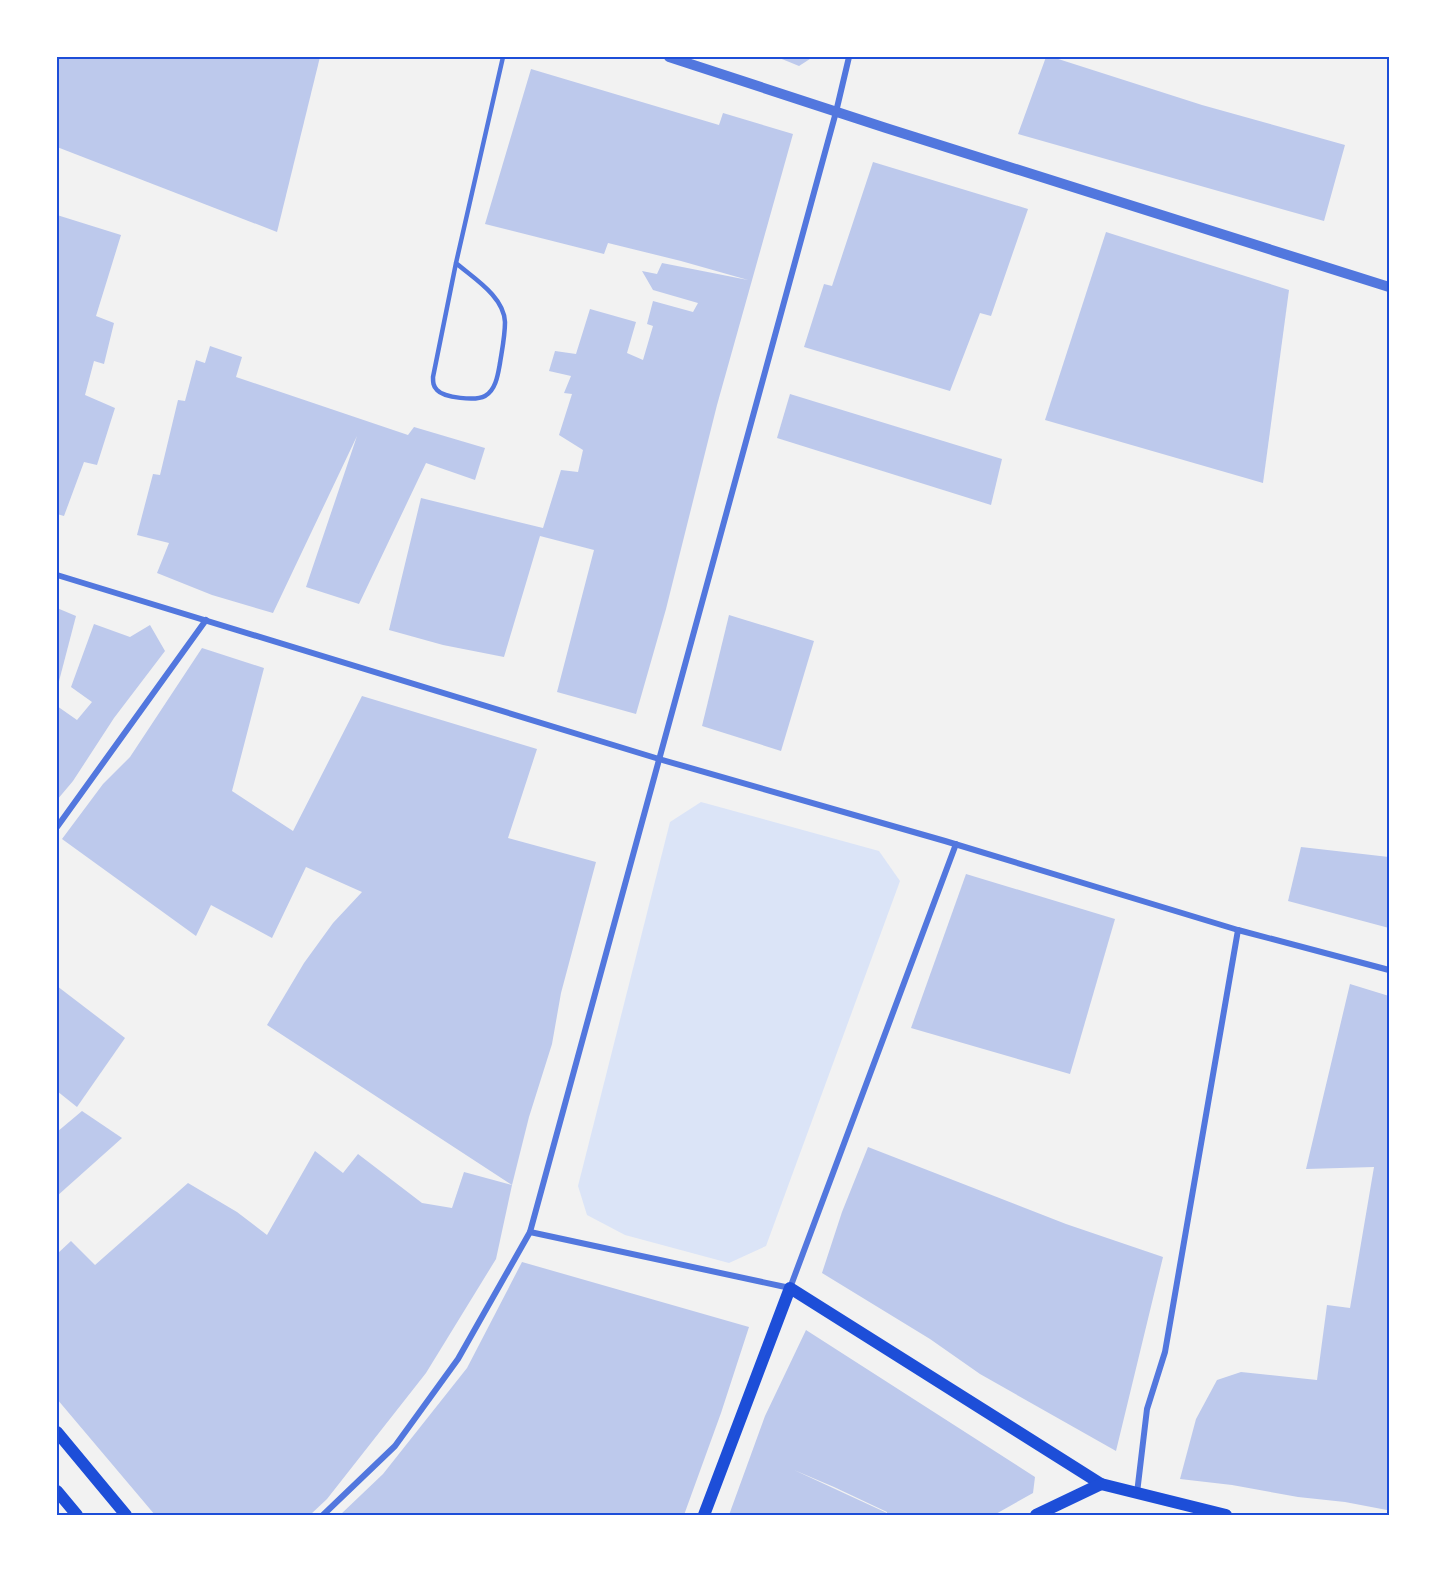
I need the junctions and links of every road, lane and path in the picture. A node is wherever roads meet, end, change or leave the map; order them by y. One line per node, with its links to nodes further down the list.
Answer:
1 (503, 57): 5 (lane)
2 (669, 57): 4 (street)
3 (849, 57): 4 (street)
4 (836, 112): 6 (street); 9 (street)
5 (456, 263): 5 (lane)
6 (1389, 287)
7 (57, 576): 8 (street)
8 (206, 620): 9 (street); 10 (street)
9 (659, 759): 11 (street); 14 (street)
10 (57, 827)
11 (956, 844): 12 (street); 15 (street)
12 (1238, 930): 13 (street); 19 (street)
13 (1389, 970)
14 (530, 1232): 15 (street); 22 (street)
15 (790, 1288): 17 (main road); 23 (main road)
16 (57, 1432): 21 (main road)
17 (1101, 1484): 19 (main road); 24 (main road)
18 (57, 1491): 20 (main road)
19 (1137, 1493): 25 (main road)
20 (77, 1515)
21 (126, 1515)
22 (323, 1515)
23 (704, 1515)
24 (1036, 1515)
25 (1226, 1515)

